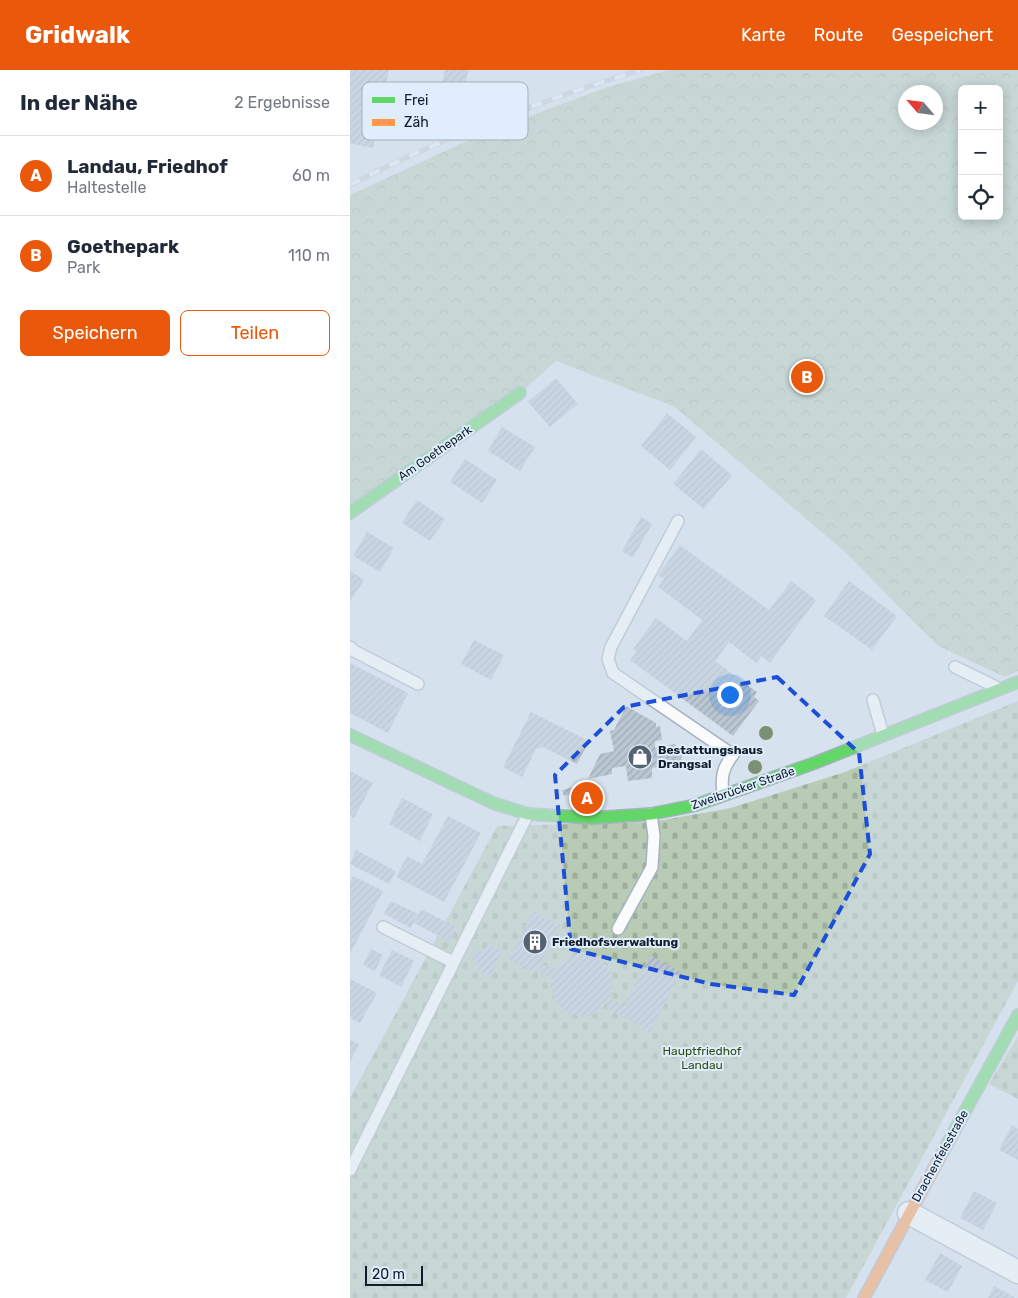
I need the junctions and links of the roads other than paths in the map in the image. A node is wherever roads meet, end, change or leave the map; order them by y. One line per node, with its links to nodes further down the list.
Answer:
1 (520, 392): 2 (street, Am Goethepark)
2 (350, 513)
3 (678, 521): 12 (lane)
4 (350, 648): 7 (lane)
5 (955, 667): 8 (lane)
6 (1018, 682): 8 (street, Zweibrücker Straße)
7 (418, 684)
8 (1000, 689): 11 (street, Zweibrücker Straße)
9 (873, 700): 11 (lane)
10 (350, 735): 13 (street, Zweibrücker Straße)
11 (883, 735): 12 (street, Zweibrücker Straße)
12 (724, 796): 14 (street, Zweibrücker Straße)
13 (528, 814): 14 (street, Zweibrücker Straße); 17 (lane)
14 (651, 814): 16 (lane)
15 (383, 927): 17 (lane)
16 (618, 929)
17 (453, 962): 19 (lane)
18 (1018, 1015): 20 (street, Drachenfelsstraße)
19 (350, 1170)
20 (909, 1213): 21 (street); 22 (street, Drachenfelsstraße)
21 (1018, 1272)
22 (864, 1298)

